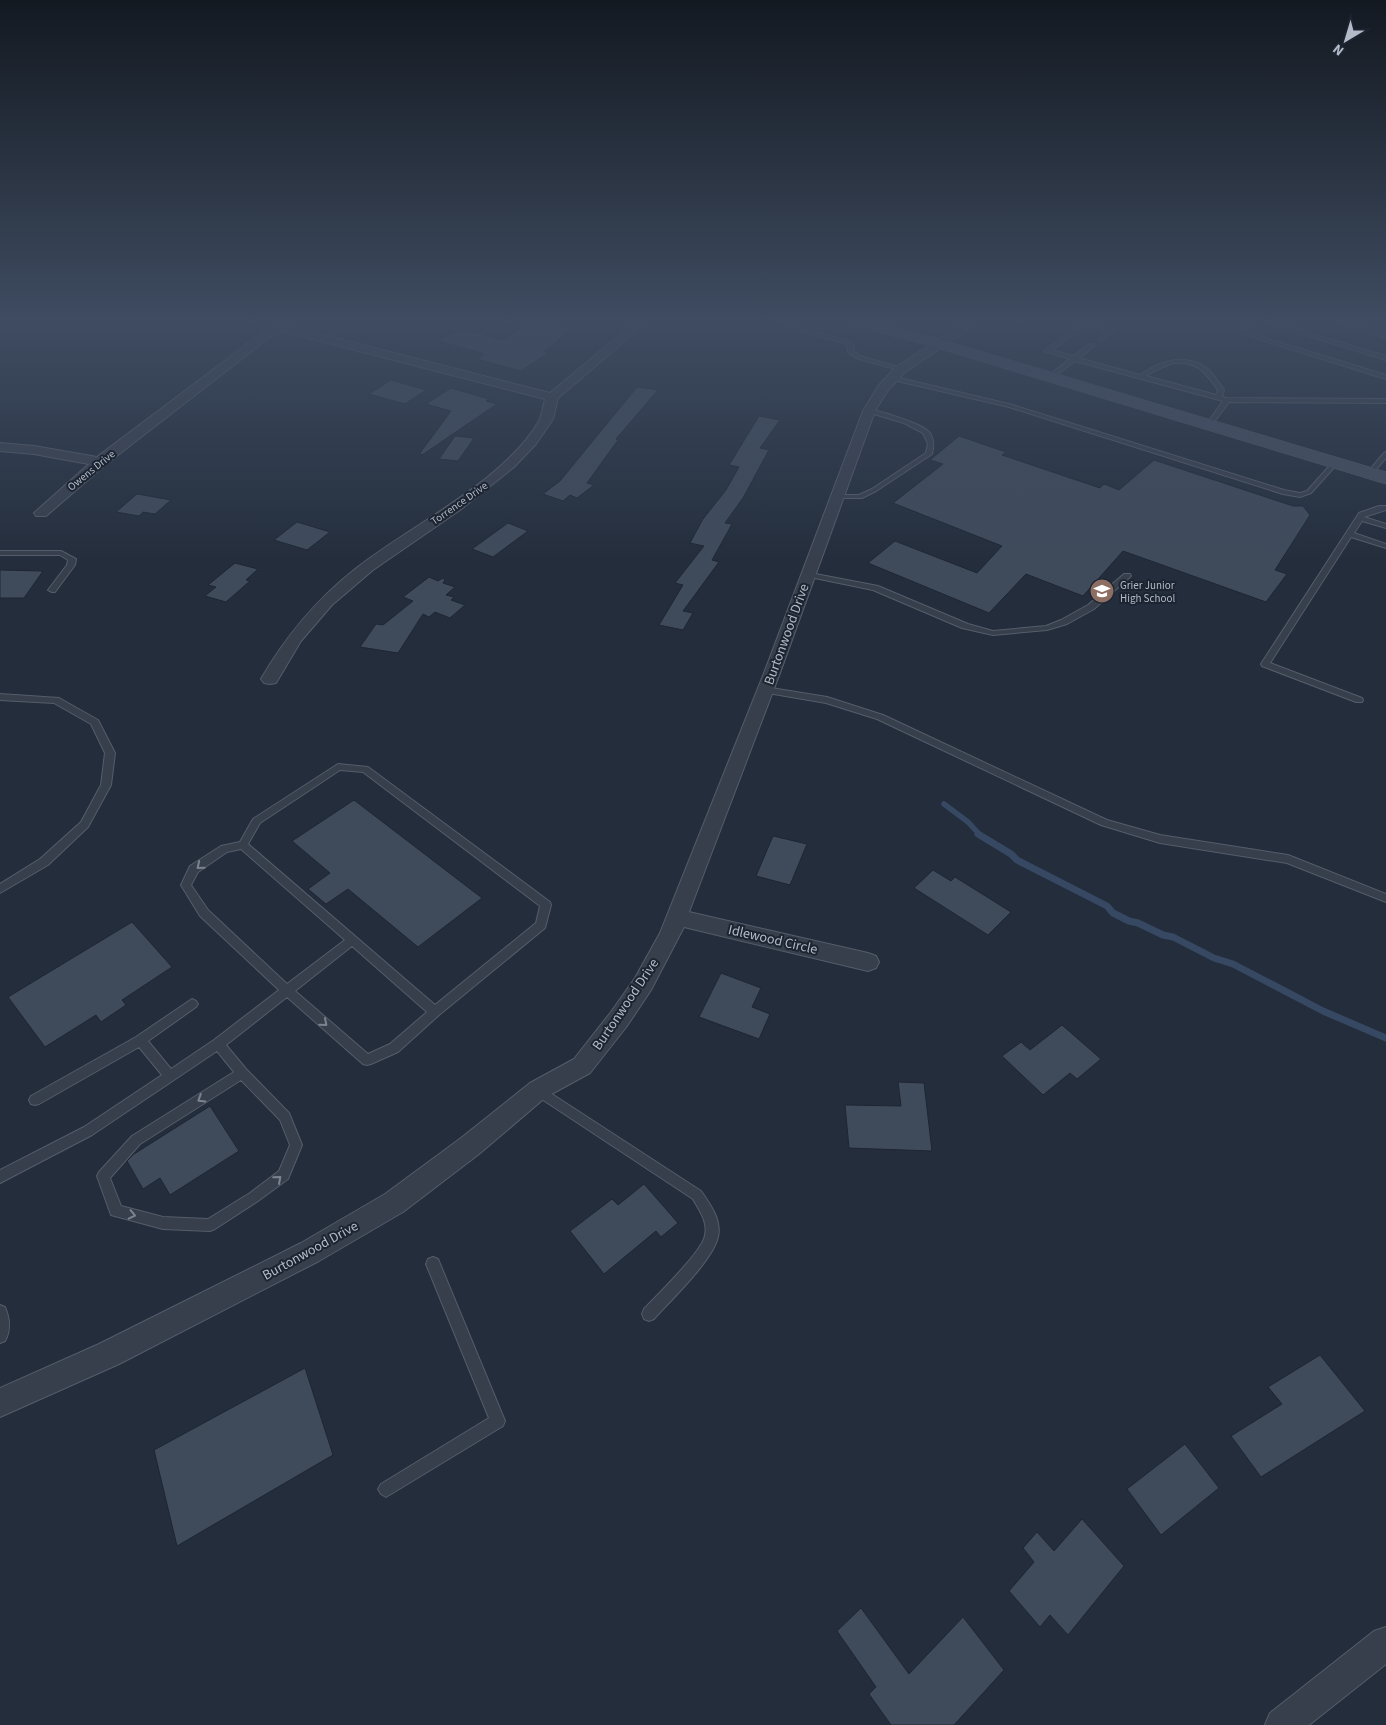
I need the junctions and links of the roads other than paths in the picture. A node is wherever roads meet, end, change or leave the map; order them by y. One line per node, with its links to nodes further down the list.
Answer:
1 (178, 404): 11 (street, Owens Drive)
2 (552, 404): 25 (street, Torrence Drive)
3 (874, 404): 7 (street, Burtonwood Drive)
4 (1002, 404): 12 (lane)
5 (1138, 404): 8 (main road)
6 (1224, 404): 8 (lane)
7 (870, 411): 14 (street, Burtonwood Drive); 14 (lane)
8 (1209, 425): 12 (main road)
9 (0, 447): 11 (street)
10 (1386, 454): 13 (lane)
11 (100, 462): 16 (street, Owens Drive)
12 (1335, 463): 13 (main road)
13 (1378, 476)
14 (837, 497): 22 (street, Burtonwood Drive)
15 (1386, 508): 17 (lane)
16 (41, 513)
17 (1360, 518): 18 (lane); 19 (lane)
18 (1386, 526)
19 (1349, 534): 20 (lane); 28 (lane)
20 (1386, 546)
21 (0, 553): 24 (lane)
22 (808, 574): 23 (lane); 26 (street, Burtonwood Drive)
23 (1127, 576)
24 (52, 590)
25 (270, 679)
26 (765, 690): 31 (lane); 32 (street, Burtonwood Drive)
27 (0, 696): 30 (lane)
28 (1359, 700)
29 (243, 845): 33 (lane); 35 (lane, one-way to 35); 37 (lane)
30 (0, 889)
31 (1386, 898)
32 (677, 917): 34 (street, Idlewood Circle); 42 (street, Burtonwood Drive)
33 (351, 941): 35 (lane); 37 (lane)
34 (868, 962)
35 (287, 991): 37 (lane, one-way to 37); 39 (lane)
36 (192, 1004): 38 (lane)
37 (435, 1012)
38 (140, 1040): 41 (lane); 43 (lane)
39 (218, 1044): 40 (lane); 41 (lane)
40 (242, 1073): 40 (lane, one-way to 40)
41 (170, 1077): 44 (lane)
42 (538, 1090): 47 (lane); 49 (street, Burtonwood Drive)
43 (35, 1100)
44 (0, 1177)
45 (433, 1264): 50 (lane)
46 (0, 1312): 48 (lane)
47 (649, 1314)
48 (0, 1336)
49 (0, 1403)
50 (386, 1489)
51 (1386, 1643): 52 (street)
52 (1282, 1725)

